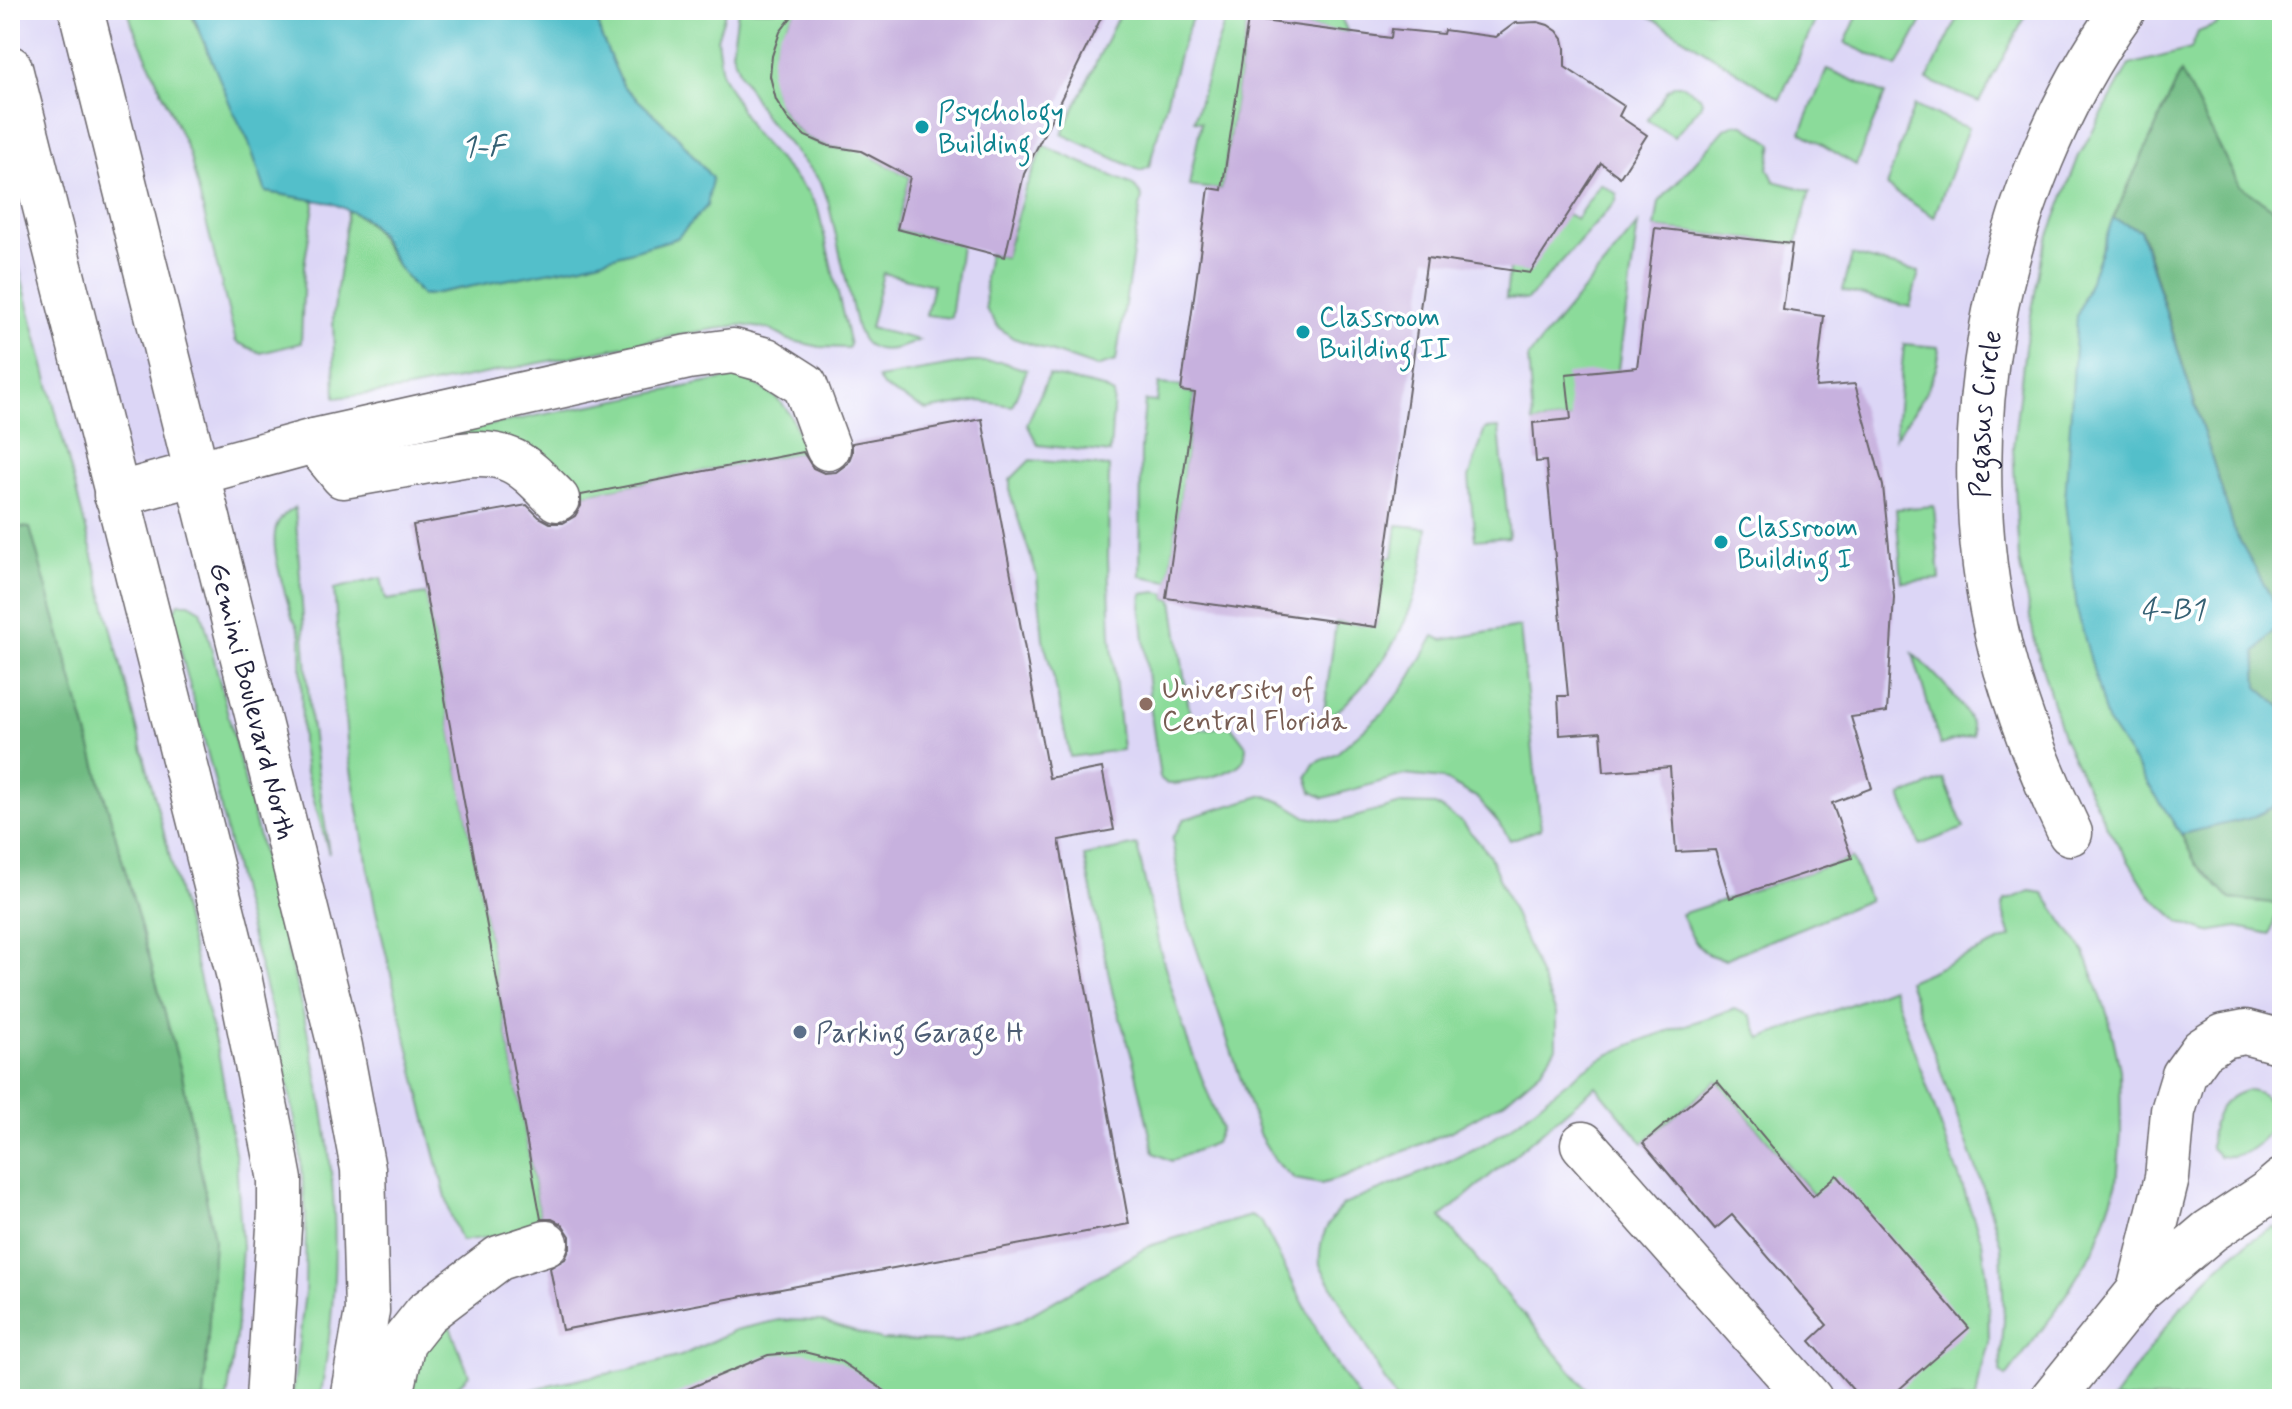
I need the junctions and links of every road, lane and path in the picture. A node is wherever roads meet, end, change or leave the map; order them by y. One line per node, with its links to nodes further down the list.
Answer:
1 (81, 10): 6 (street, Gemini Boulevard North)
2 (2123, 10): 9 (street, Pegasus Circle)
3 (10, 68): 7 (street)
4 (314, 441): 5 (street); 6 (street); 8 (street)
5 (828, 448)
6 (196, 473): 7 (street); 16 (street, Gemini Boulevard North)
7 (116, 495): 15 (street)
8 (557, 499)
9 (2070, 833)
10 (2282, 1042): 14 (street)
11 (1583, 1144): 18 (street)
12 (2282, 1181): 14 (street)
13 (546, 1243): 17 (street)
14 (2139, 1291): 19 (street)
15 (268, 1399)
16 (352, 1399)
17 (390, 1399)
18 (1810, 1399)
19 (2052, 1399)

